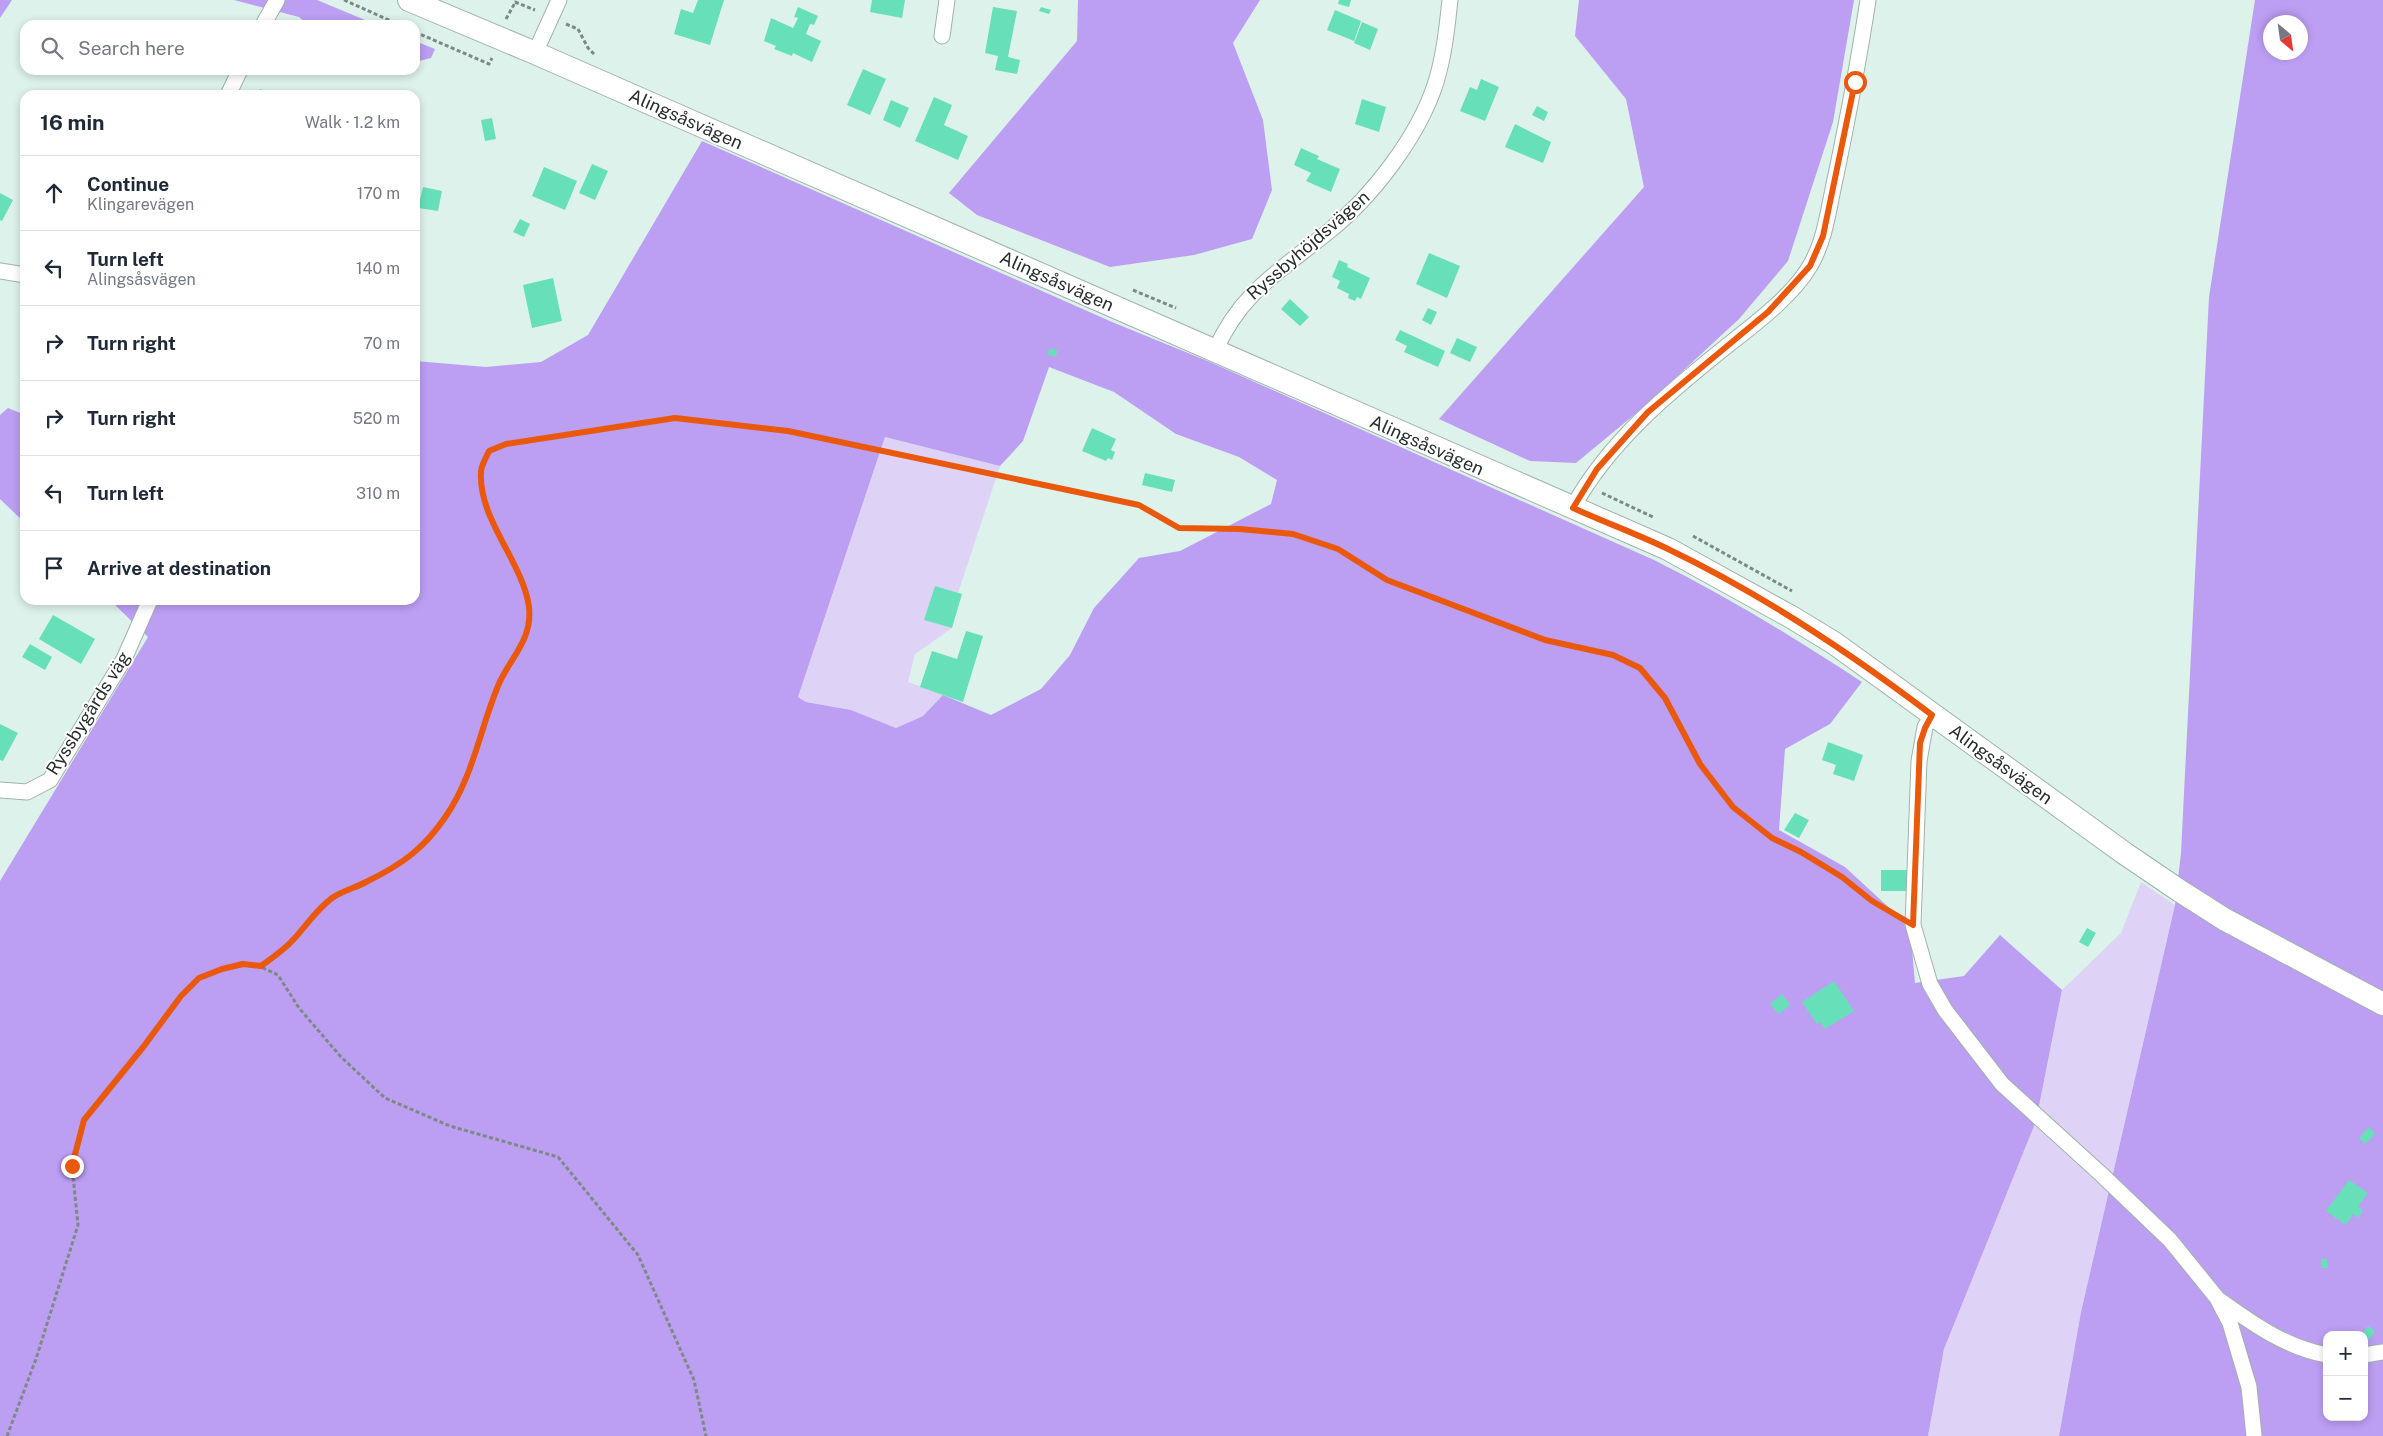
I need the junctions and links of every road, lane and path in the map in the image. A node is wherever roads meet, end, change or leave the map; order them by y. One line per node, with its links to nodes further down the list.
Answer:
1 (277, 0): 8 (street)
2 (344, 0): 9 (path)
3 (408, 0): 12 (main road, Alingsåsvägen)
4 (558, 0): 13 (street)
5 (947, 0): 11 (street)
6 (1450, 0): 18 (street, Ryssbyhöjdsvägen)
7 (1868, 0): 19 (street)
8 (266, 20)
9 (389, 20)
10 (420, 34): 12 (path)
11 (942, 36)
12 (498, 38): 13 (main road, Alingsåsvägen)
13 (534, 53): 18 (main road, Alingsåsvägen)
14 (238, 75): 15 (street)
15 (230, 90)
16 (0, 270): 17 (street)
17 (20, 274)
18 (1215, 351): 19 (main road, Alingsåsvägen)
19 (1573, 508): 21 (main road, Alingsåsvägen)
20 (148, 605): 22 (street, Ryssbygårds väg)
21 (1932, 715): 23 (street); 25 (main road, Alingsåsvägen)
22 (0, 790)
23 (1913, 925): 24 (path); 26 (street)
24 (261, 966): 30 (path); 31 (path)
25 (2383, 1004)
26 (2217, 1298): 28 (street); 32 (street)
27 (2383, 1352): 29 (street)
28 (2323, 1354)
29 (2368, 1354)
30 (7, 1436)
31 (706, 1436)
32 (2254, 1436)

